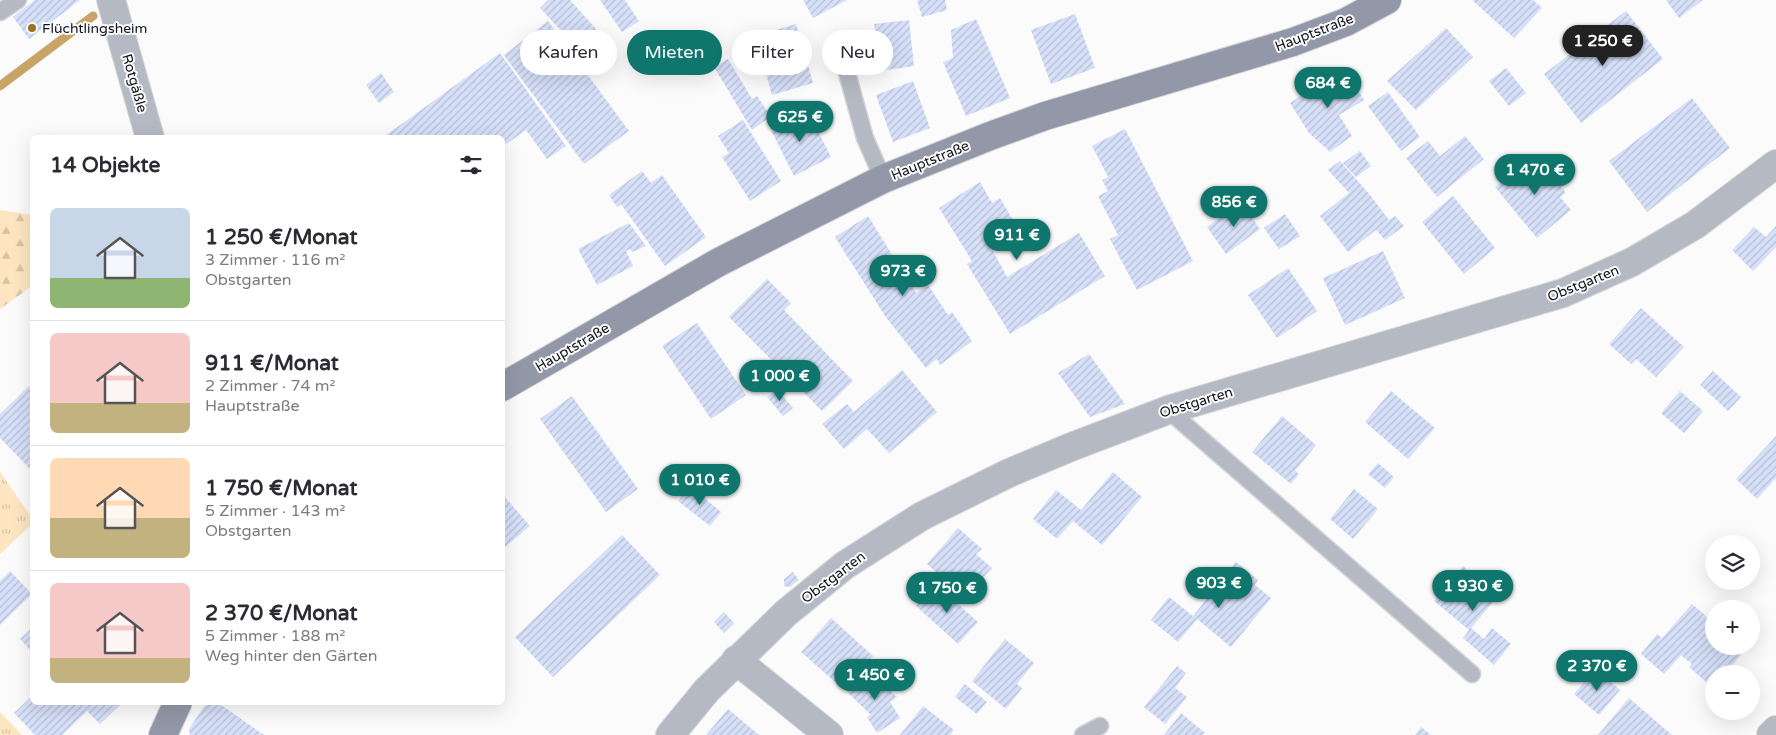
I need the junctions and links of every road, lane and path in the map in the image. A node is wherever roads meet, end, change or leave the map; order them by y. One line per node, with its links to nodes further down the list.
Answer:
1 (18, 0): 4 (lane)
2 (111, 0): 6 (street, Rotgäßle)
3 (1387, 0): 8 (street, Hauptstraße)
4 (0, 12)
5 (848, 75): 8 (lane)
6 (149, 135)
7 (1776, 164): 10 (street, Obstgarten)
8 (883, 179): 9 (street, Hauptstraße)
9 (505, 385)
10 (1168, 410): 11 (street, Obstgarten); 12 (lane)
11 (736, 660): 17 (street, Obstgarten); 18 (street)
12 (1472, 674)
13 (177, 705): 16 (street)
14 (1100, 726): 19 (lane)
15 (1776, 730): 20 (street)
16 (163, 735)
17 (670, 735)
18 (829, 735)
19 (1083, 735)
20 (1771, 735)

